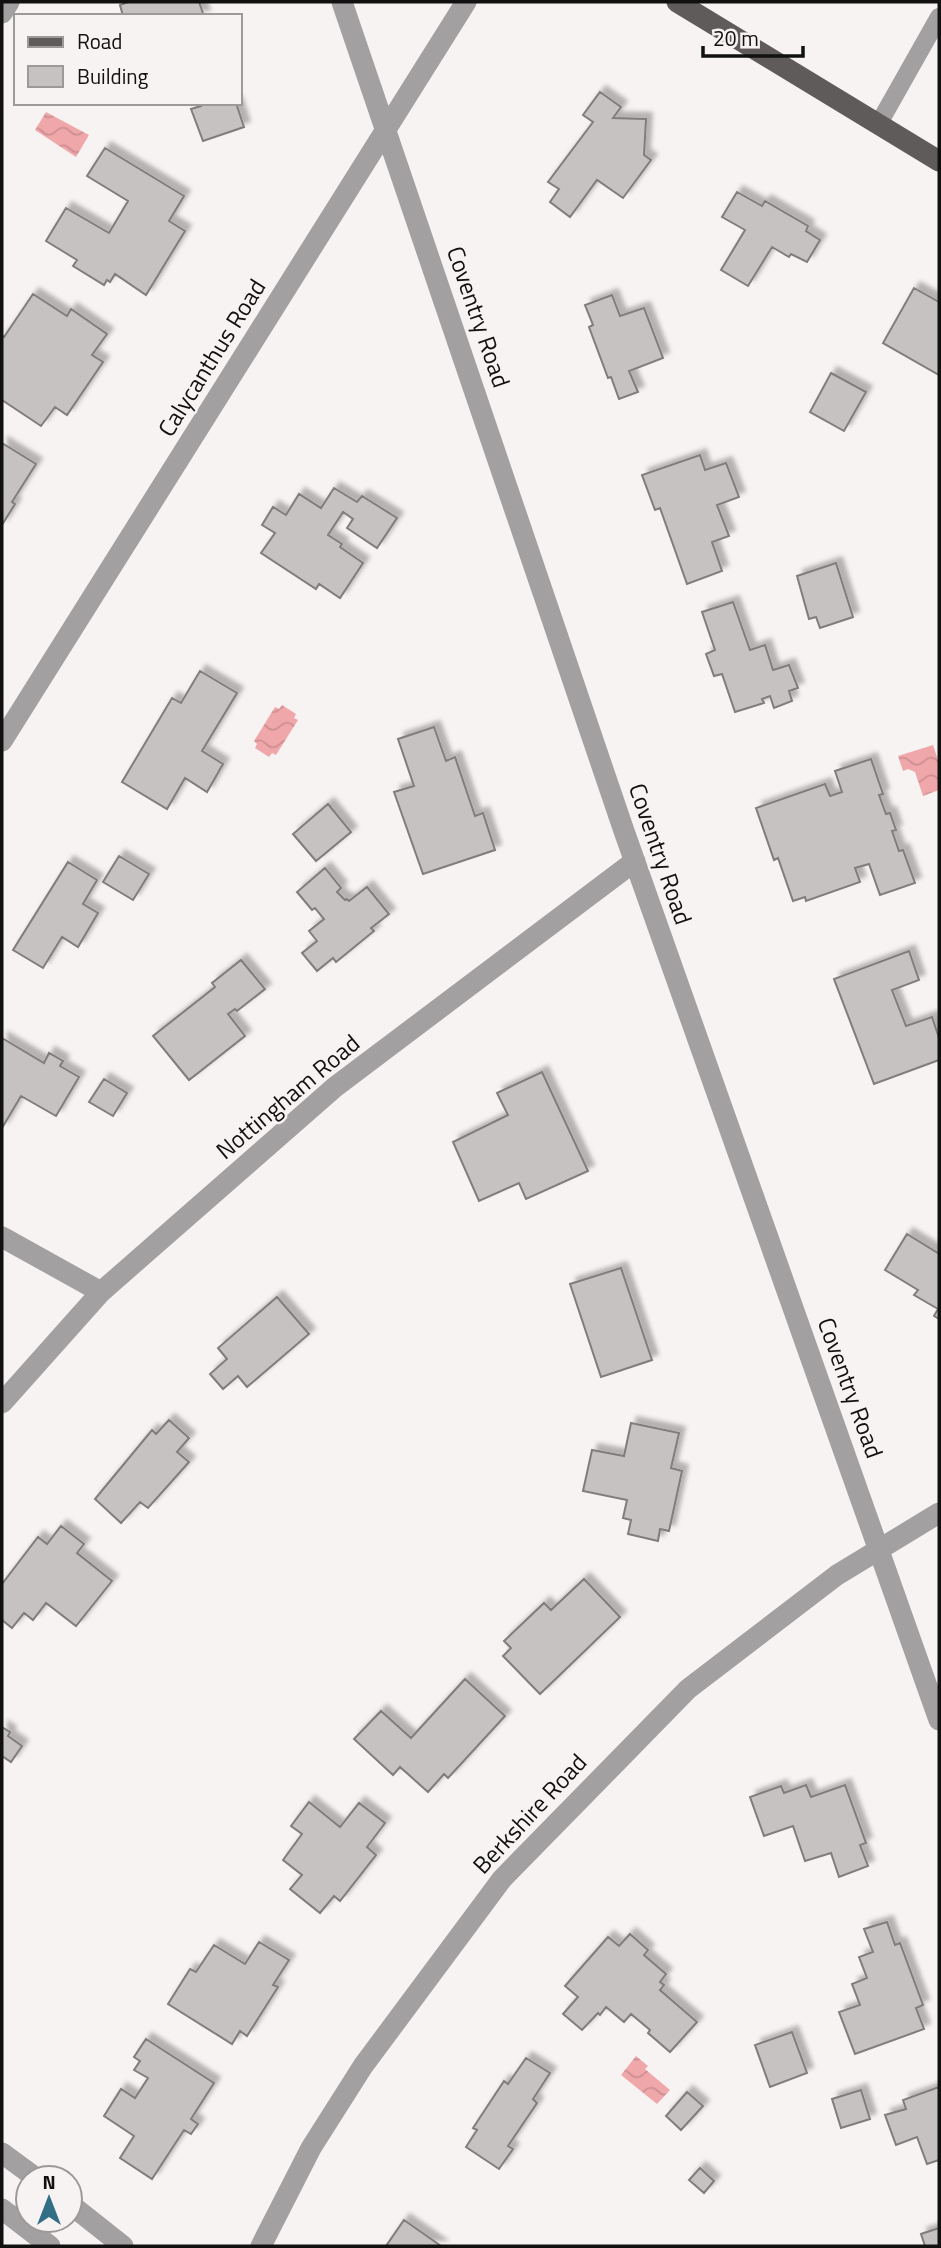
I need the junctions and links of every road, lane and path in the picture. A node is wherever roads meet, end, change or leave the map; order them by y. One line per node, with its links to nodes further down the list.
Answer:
1 (9, 2): 5 (street)
2 (342, 2): 8 (street, Coventry Road)
3 (466, 2): 8 (street, Calycanthus Road)
4 (677, 2): 7 (main road)
5 (2, 13)
6 (939, 18): 7 (lane)
7 (878, 125): 9 (main road)
8 (387, 130): 10 (street, Calycanthus Road); 11 (street, Coventry Road)
9 (939, 161)
10 (2, 741)
11 (635, 861): 13 (street, Nottingham Road); 16 (street, Coventry Road)
12 (2, 1237): 13 (street)
13 (101, 1292): 14 (street, Nottingham Road)
14 (2, 1403)
15 (939, 1513): 16 (street, Berkshire Road)
16 (880, 1547): 17 (street, Coventry Road); 24 (street, Berkshire Road)
17 (939, 1720)
18 (2, 2153): 19 (street)
19 (17, 2164)
20 (2, 2209): 22 (street)
21 (84, 2215): 23 (street)
22 (50, 2246)
23 (123, 2246)
24 (261, 2246)

